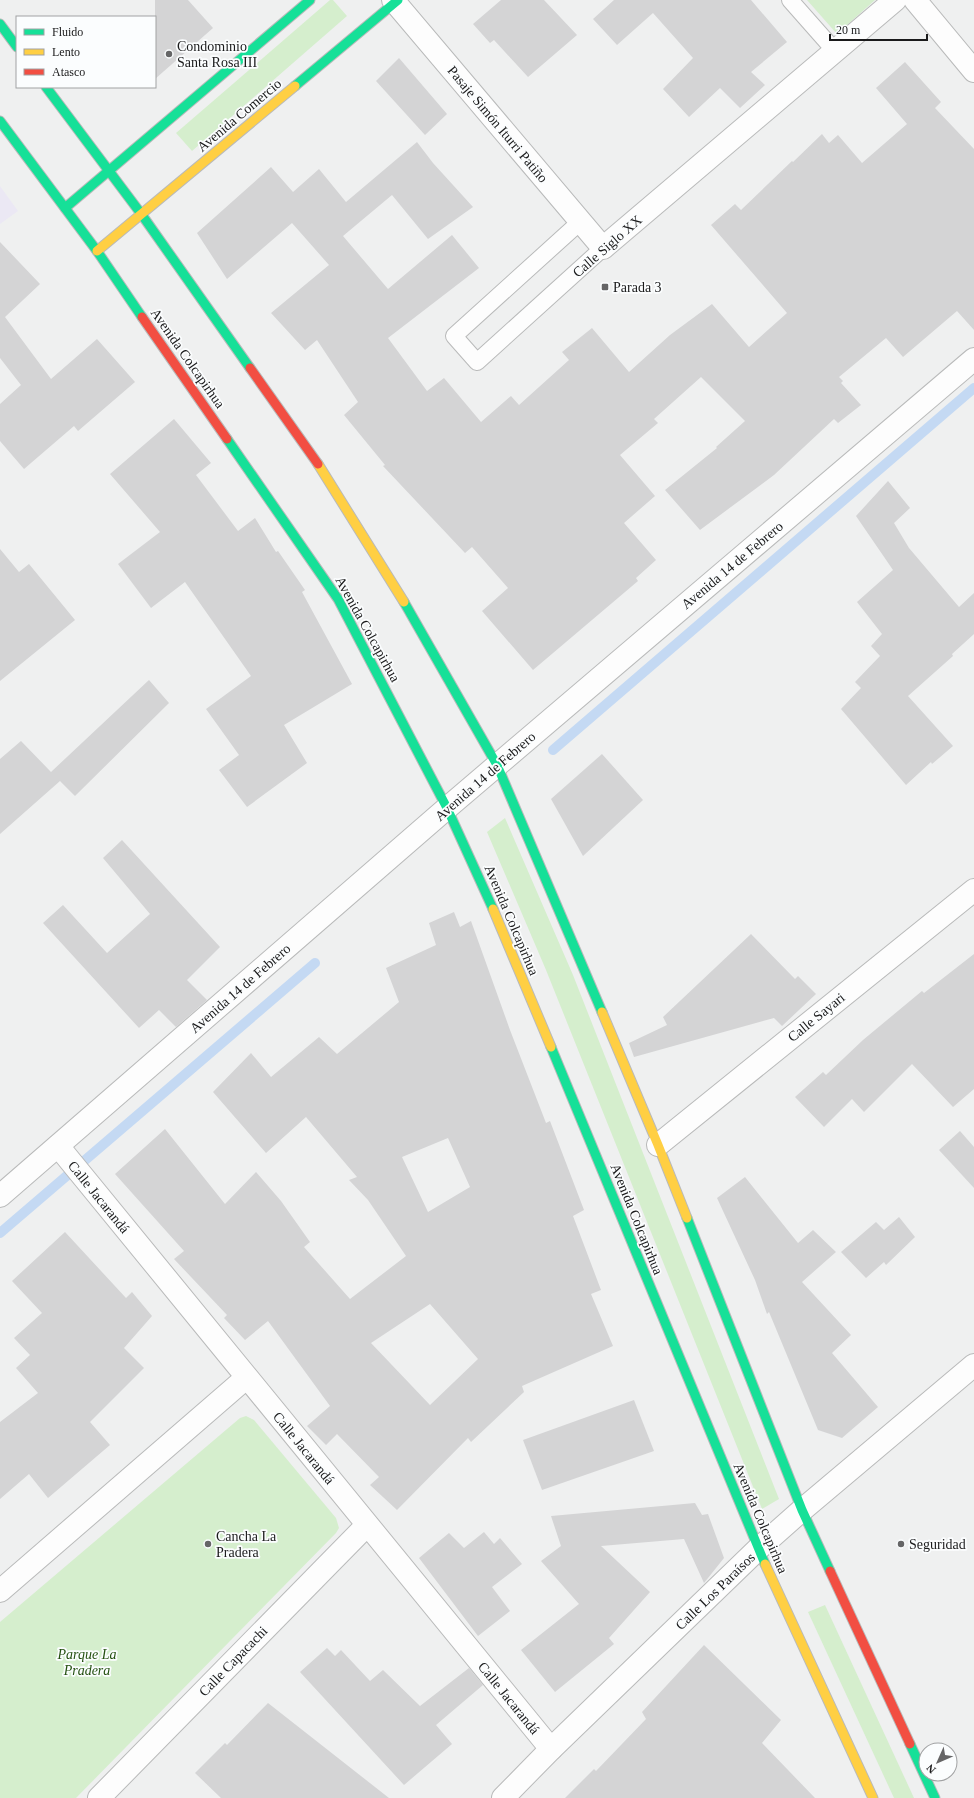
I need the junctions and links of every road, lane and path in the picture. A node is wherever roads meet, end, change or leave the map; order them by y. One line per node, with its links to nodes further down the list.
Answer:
1 (310, 0): 12 (main road)
2 (790, 0): 8 (lane)
3 (895, 0): 8 (street, Calle Siglo XX)
4 (915, 0): 9 (street)
5 (395, 1): 14 (main road, Avenida Comercio); 15 (street, Pasaje Simón Iturri Patiño)
6 (0, 24): 7 (main road)
7 (16, 46)
8 (835, 51): 16 (street, Calle Siglo XX)
9 (974, 71)
10 (47, 88): 12 (main road)
11 (0, 121): 13 (main road, Avenida Colcapirhua)
12 (109, 172): 13 (main road); 14 (main road)
13 (65, 208): 17 (main road, Avenida Colcapirhua)
14 (142, 215): 17 (main road, Avenida Comercio); 19 (main road)
15 (580, 222): 16 (street, Pasaje Simón Iturri Patiño); 16 (lane, Calle Siglo XX)
16 (603, 248)
17 (97, 251): 20 (main road, Avenida Colcapirhua)
18 (974, 359): 19 (street, Avenida 14 de Febrero)
19 (497, 765): 20 (street, Avenida 14 de Febrero); 22 (main road)
20 (447, 808): 23 (street, Avenida 14 de Febrero); 29 (main road, Avenida Colcapirhua)
21 (974, 890): 22 (street, Calle Sayari)
22 (658, 1145): 27 (main road)
23 (58, 1146): 24 (street, Avenida 14 de Febrero); 26 (street, Calle Jacarandá)
24 (0, 1196)
25 (974, 1365): 27 (street, Calle Los Paraísos)
26 (246, 1378): 28 (street, Calle Jacarandá); 30 (street)
27 (802, 1510): 29 (street, Calle Los Paraísos); 35 (main road)
28 (367, 1525): 31 (street, Calle Jacarandá); 32 (street, Calle Capacachi)
29 (758, 1549): 31 (street, Calle Los Paraísos); 34 (main road, Avenida Colcapirhua)
30 (0, 1591)
31 (551, 1749): 33 (street, Calle Los Paraísos)
32 (99, 1798)
33 (503, 1798)
34 (873, 1798)
35 (935, 1798)

